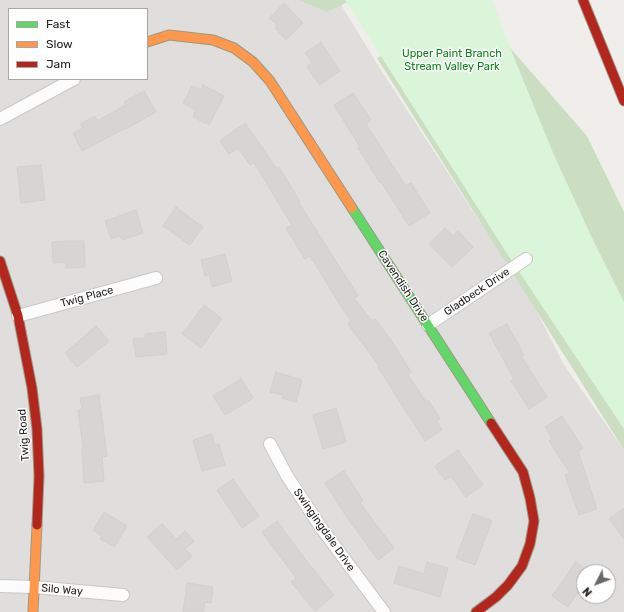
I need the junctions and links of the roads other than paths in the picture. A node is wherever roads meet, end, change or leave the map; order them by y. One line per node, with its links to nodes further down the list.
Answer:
1 (583, 0): 4 (main road)
2 (148, 42): 10 (main road, Cavendish Drive)
3 (72, 80): 5 (street)
4 (624, 101)
5 (0, 119)
6 (526, 259): 10 (street, Gladbeck Drive)
7 (0, 261): 9 (main road, Twig Road)
8 (156, 278): 9 (street, Twig Place)
9 (18, 316): 13 (main road, Twig Road)
10 (428, 325): 17 (main road, Cavendish Drive)
11 (270, 444): 16 (street, Swingingdale Drive)
12 (0, 586): 13 (street, Silo Way)
13 (34, 588): 14 (street, Silo Way); 15 (main road, Twig Road)
14 (123, 595)
15 (33, 612)
16 (384, 612)
17 (476, 612)

